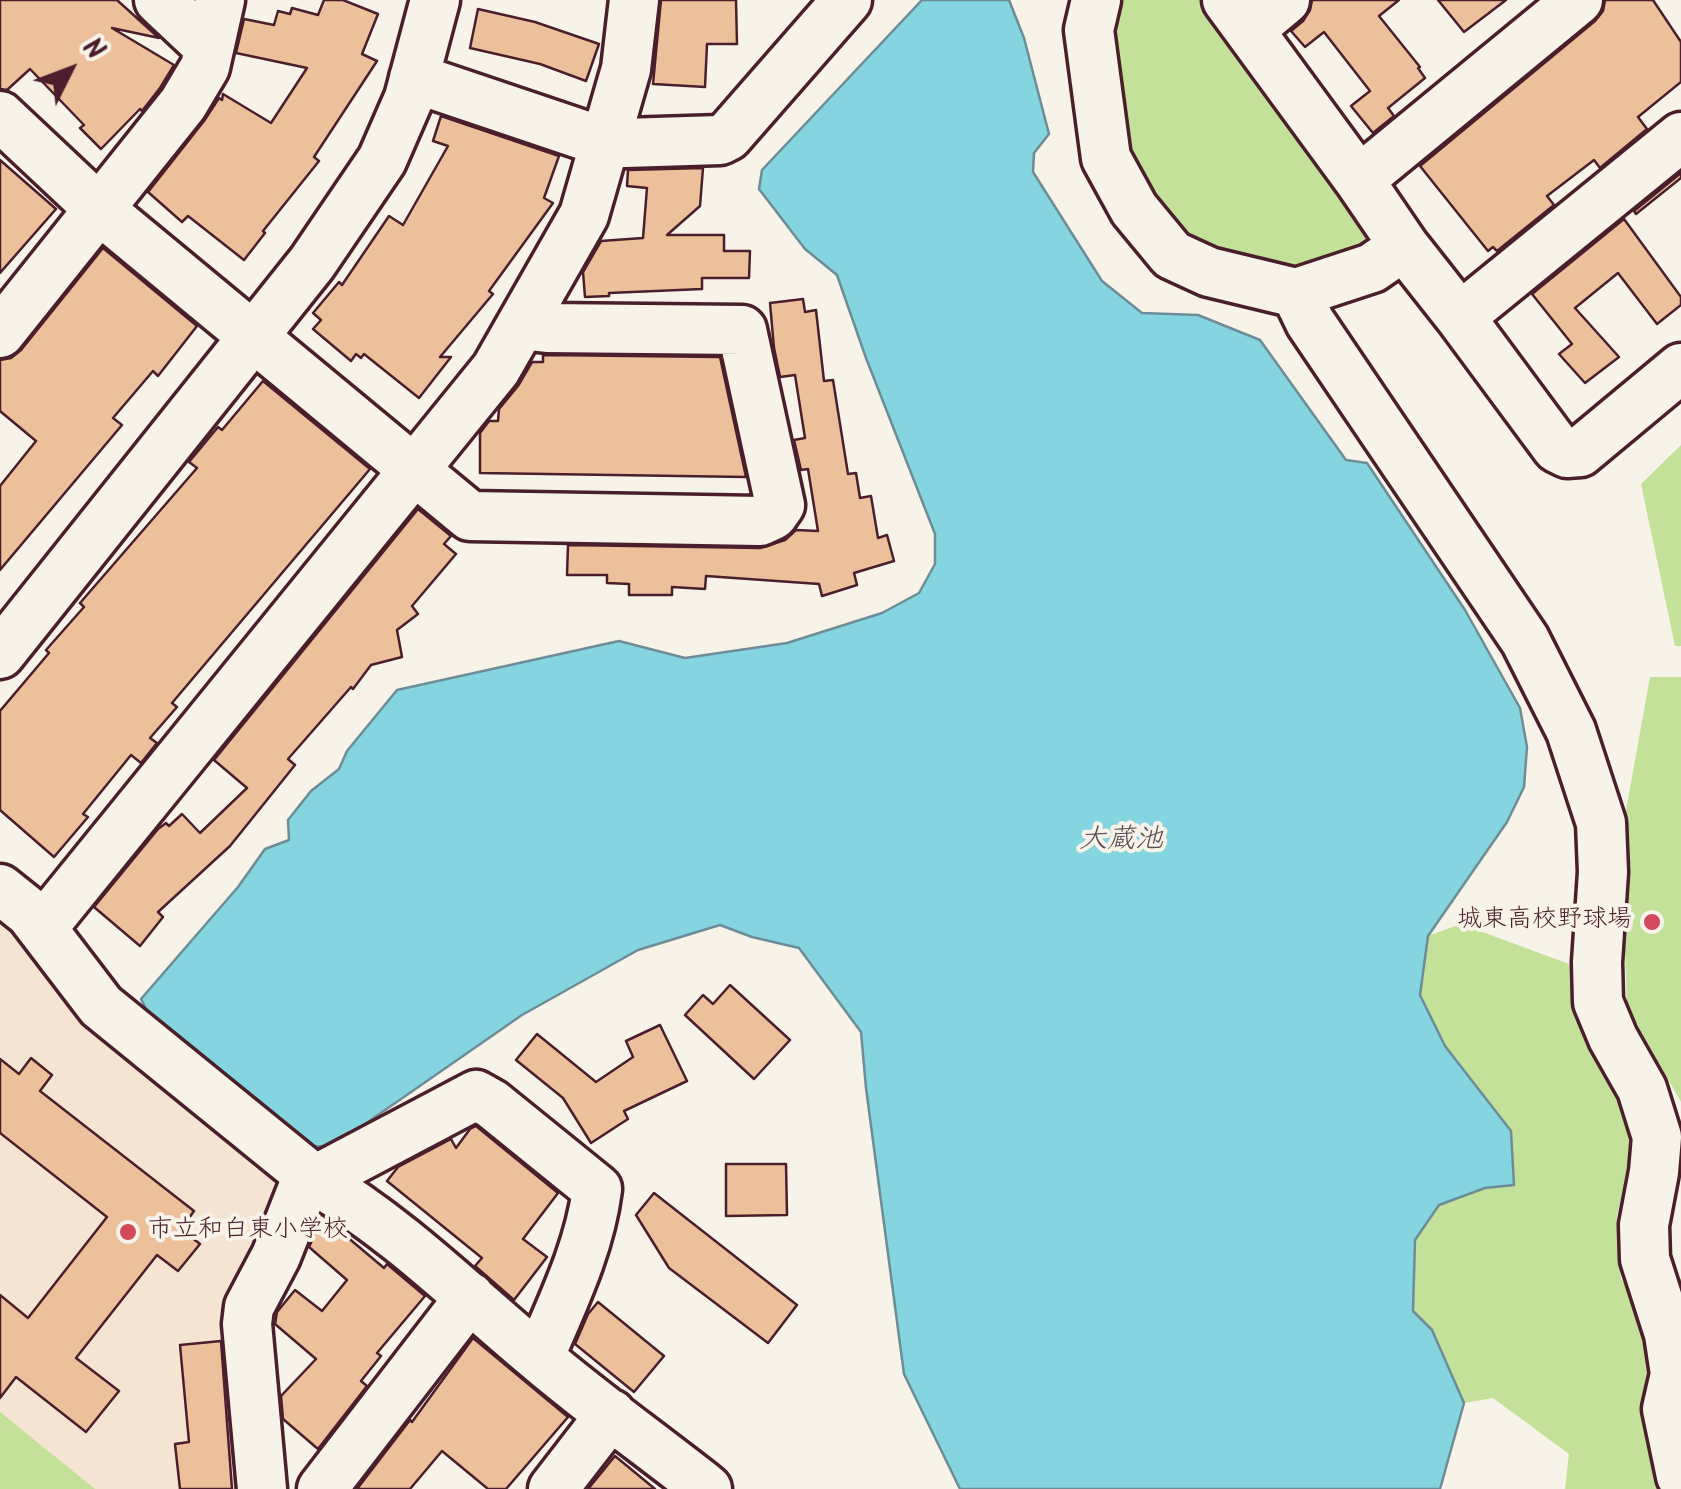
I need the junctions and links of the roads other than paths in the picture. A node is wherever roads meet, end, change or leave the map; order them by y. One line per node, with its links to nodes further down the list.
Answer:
1 (159, 0): 10 (street)
2 (220, 0): 10 (street)
3 (434, 0): 11 (street)
4 (634, 0): 14 (street)
5 (1096, 0): 18 (street)
6 (1285, 0): 9 (street)
7 (1578, 0): 15 (street)
8 (831, 7): 14 (street)
9 (1238, 15): 15 (street)
10 (209, 48): 16 (street)
11 (414, 78): 14 (street); 22 (street)
12 (0, 116): 16 (street)
13 (1681, 137): 19 (street)
14 (606, 140): 20 (street)
15 (1359, 180): 17 (street)
16 (99, 209): 21 (street); 22 (street)
17 (1404, 246): 18 (street); 19 (street)
18 (1296, 293): 32 (street)
19 (1460, 317): 23 (street)
20 (521, 325): 24 (street); 24 (street)
21 (0, 333)
22 (253, 337): 24 (street); 25 (street)
23 (1681, 368)
24 (414, 470): 27 (street)
25 (0, 654)
26 (0, 889): 27 (street)
27 (42, 928): 28 (street)
28 (316, 1180): 29 (street); 30 (street); 33 (street)
29 (470, 1298): 30 (street); 34 (street)
30 (539, 1358): 31 (street)
31 (611, 1414): 35 (street); 36 (street)
32 (1681, 1476)
33 (262, 1489)
34 (322, 1489)
35 (553, 1489)
36 (707, 1489)

